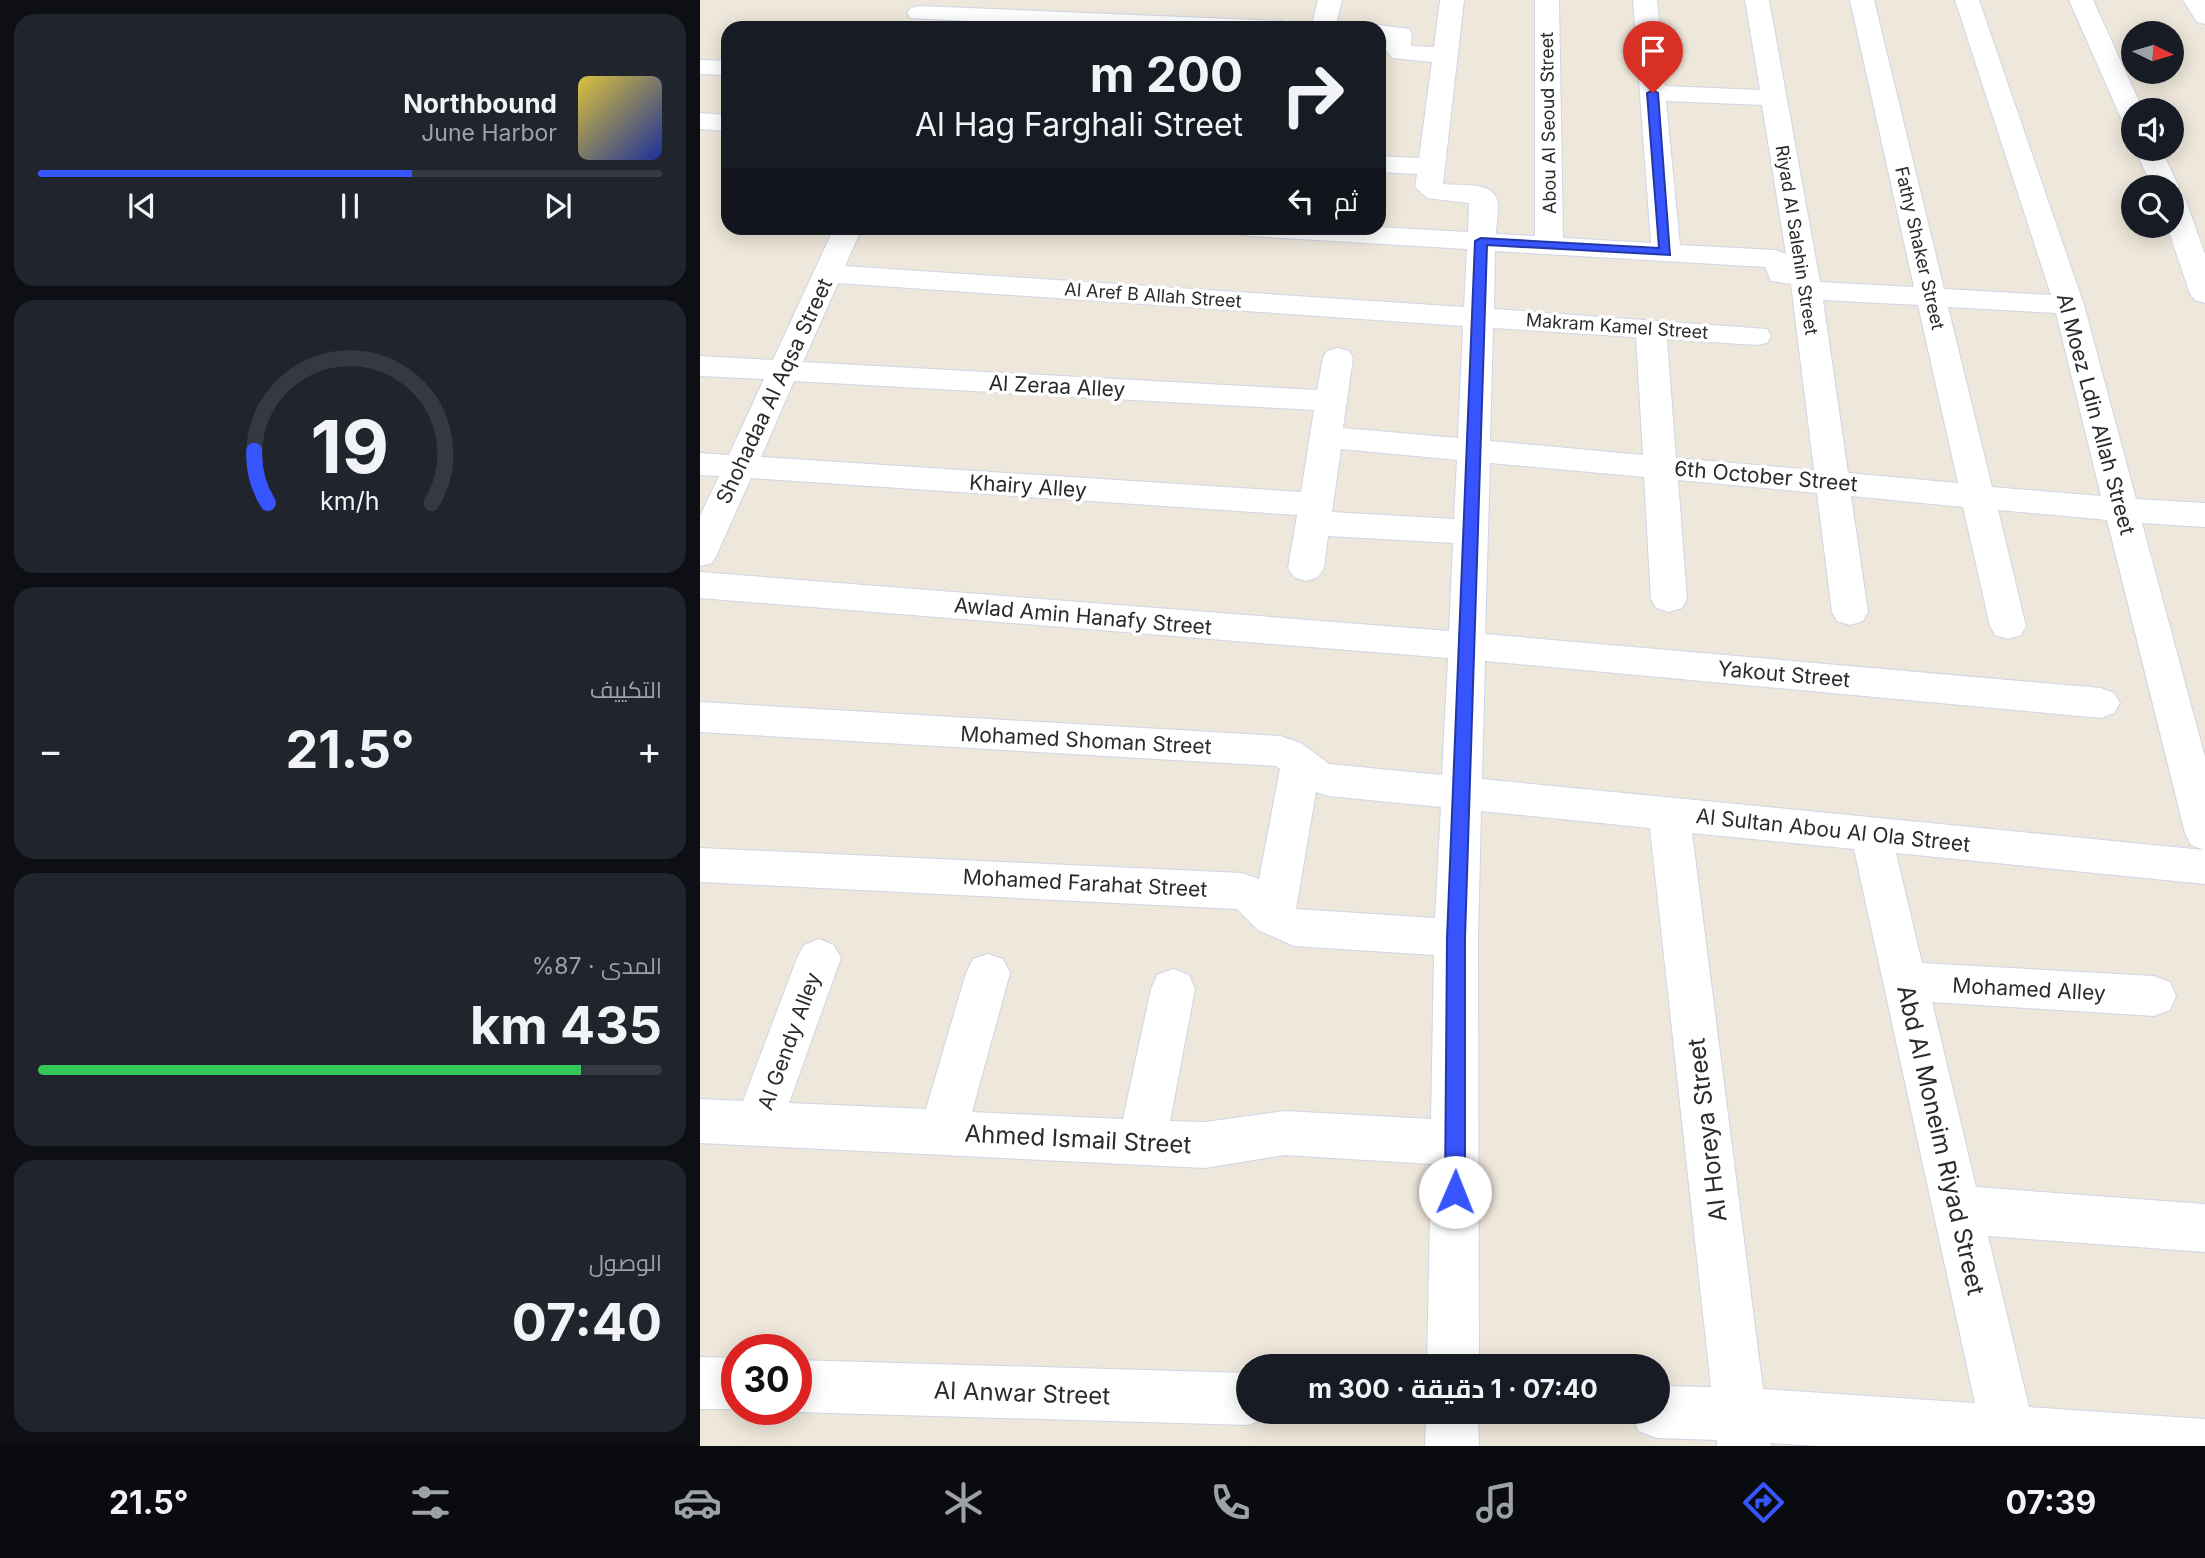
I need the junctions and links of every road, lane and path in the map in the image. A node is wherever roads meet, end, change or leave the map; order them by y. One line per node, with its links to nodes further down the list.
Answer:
1 (1214, 0): 15 (street)
2 (1330, 0): 16 (street)
3 (1452, 0): 18 (street)
4 (1547, 0): 34 (street, Abou Al Seoud Street)
5 (1645, 0): 21 (street)
6 (1757, 0): 22 (street, Riyad Al Salehin Street)
7 (1862, 0): 39 (street, Fathy Shaker Street)
8 (1967, 0): 40 (street, Al Moez Ldin Allah Street)
9 (2081, 0): 23 (street)
10 (2196, 0): 13 (street)
11 (920, 14): 12 (street)
12 (1101, 16): 14 (street)
13 (2205, 17)
14 (1152, 21)
15 (1206, 21)
16 (1325, 21)
17 (1386, 32): 18 (street)
18 (1446, 55): 27 (street)
19 (700, 67): 20 (street)
20 (721, 68)
21 (1653, 93): 22 (street); 35 (street)
22 (1774, 98): 37 (street, Riyad Al Salehin Street)
23 (2125, 98)
24 (700, 121): 25 (street)
25 (721, 122)
26 (1386, 164): 27 (street)
27 (1432, 167): 33 (street)
28 (2184, 203): 29 (street)
29 (2205, 205)
30 (845, 235): 36 (street, Shohadaa Al Aqsa Street)
31 (1375, 235): 33 (street)
32 (2184, 235): 38 (street)
33 (1481, 241): 34 (street); 41 (street)
34 (1549, 245): 35 (street)
35 (1666, 252): 37 (street)
36 (828, 274): 41 (street, Al Aref B Allah Street); 46 (street, Shohadaa Al Aqsa Street)
37 (1806, 284): 39 (street); 53 (street, Riyad Al Salehin Street)
38 (2205, 294)
39 (1931, 298): 40 (street); 54 (street, Fathy Shaker Street)
40 (2069, 305): 55 (street, Al Moez Ldin Allah Street)
41 (1478, 316): 42 (street, Makram Kamel Street); 49 (street)
42 (1651, 329): 43 (street, Makram Kamel Street); 52 (street)
43 (1756, 336)
44 (1338, 358): 47 (street)
45 (700, 366): 46 (street, Al Zeraa Alley)
46 (782, 371): 47 (street, Al Zeraa Alley); 51 (street, Shohadaa Al Aqsa Street)
47 (1332, 401): 48 (street)
48 (1326, 437): 49 (street, 6th October Street); 56 (street)
49 (1473, 449): 52 (street, 6th October Street); 58 (street)
50 (700, 464): 51 (street, Khairy Alley)
51 (740, 466): 56 (street, Khairy Alley); 59 (street, Shohadaa Al Aqsa Street)
52 (1660, 466): 53 (street, 6th October Street); 62 (street)
53 (1833, 481): 54 (street, 6th October Street); 63 (street, Riyad Al Salehin Street)
54 (1978, 495): 55 (street, 6th October Street); 64 (street, Fathy Shaker Street)
55 (2123, 509): 57 (street, 6th October Street); 71 (street, Al Moez Ldin Allah Street)
56 (1314, 514): 58 (street, Khairy Alley); 60 (street)
57 (2205, 514)
58 (1470, 532): 65 (street)
59 (700, 554)
60 (1306, 568)
61 (700, 585): 65 (street, Awlad Amin Hanafy Street)
62 (1669, 599)
63 (1850, 612)
64 (2008, 626)
65 (1466, 646): 66 (street, Yakout Street); 69 (street)
66 (2101, 703)
67 (700, 717): 68 (street, Mohamed Shoman Street)
68 (1301, 765): 69 (street, Mohamed Shoman Street); 75 (street)
69 (1461, 793): 70 (street, Al Sultan Abou Al Ola Street); 76 (street)
70 (1669, 813): 72 (street, Al Sultan Abou Al Ola Street); 96 (street, Al Horeya Street)
71 (2205, 833)
72 (1871, 834): 74 (street, Al Sultan Abou Al Ola Street); 79 (street, Abd Al Moneim Riyad Street)
73 (700, 866): 75 (street, Mohamed Farahat Street)
74 (2205, 867)
75 (1273, 916): 76 (street, Mohamed Farahat Street)
76 (1456, 938): 86 (street)
77 (819, 958): 83 (street, Al Gendy Alley)
78 (988, 973): 84 (street)
79 (1904, 981): 81 (street, Mohamed Alley); 87 (street, Abd Al Moneim Riyad Street)
80 (1173, 989): 85 (street)
81 (2154, 996)
82 (700, 1121): 83 (street, Ahmed Ismail Street)
83 (758, 1123): 84 (street, Ahmed Ismail Street)
84 (943, 1133): 85 (street, Ahmed Ismail Street)
85 (1142, 1142): 86 (street, Ahmed Ismail Street)
86 (1455, 1143): 89 (street)
87 (1956, 1210): 88 (street); 97 (street, Abd Al Moneim Riyad Street)
88 (2205, 1228)
89 (1453, 1354)
90 (700, 1383): 91 (street)
91 (721, 1384)
92 (812, 1386): 93 (street, Al Anwar Street)
93 (1236, 1399)
94 (1670, 1415): 96 (street)
95 (1452, 1424): 98 (street)
96 (1742, 1430): 97 (street)
97 (2010, 1440): 99 (street)
98 (1452, 1446)
99 (2205, 1446)

